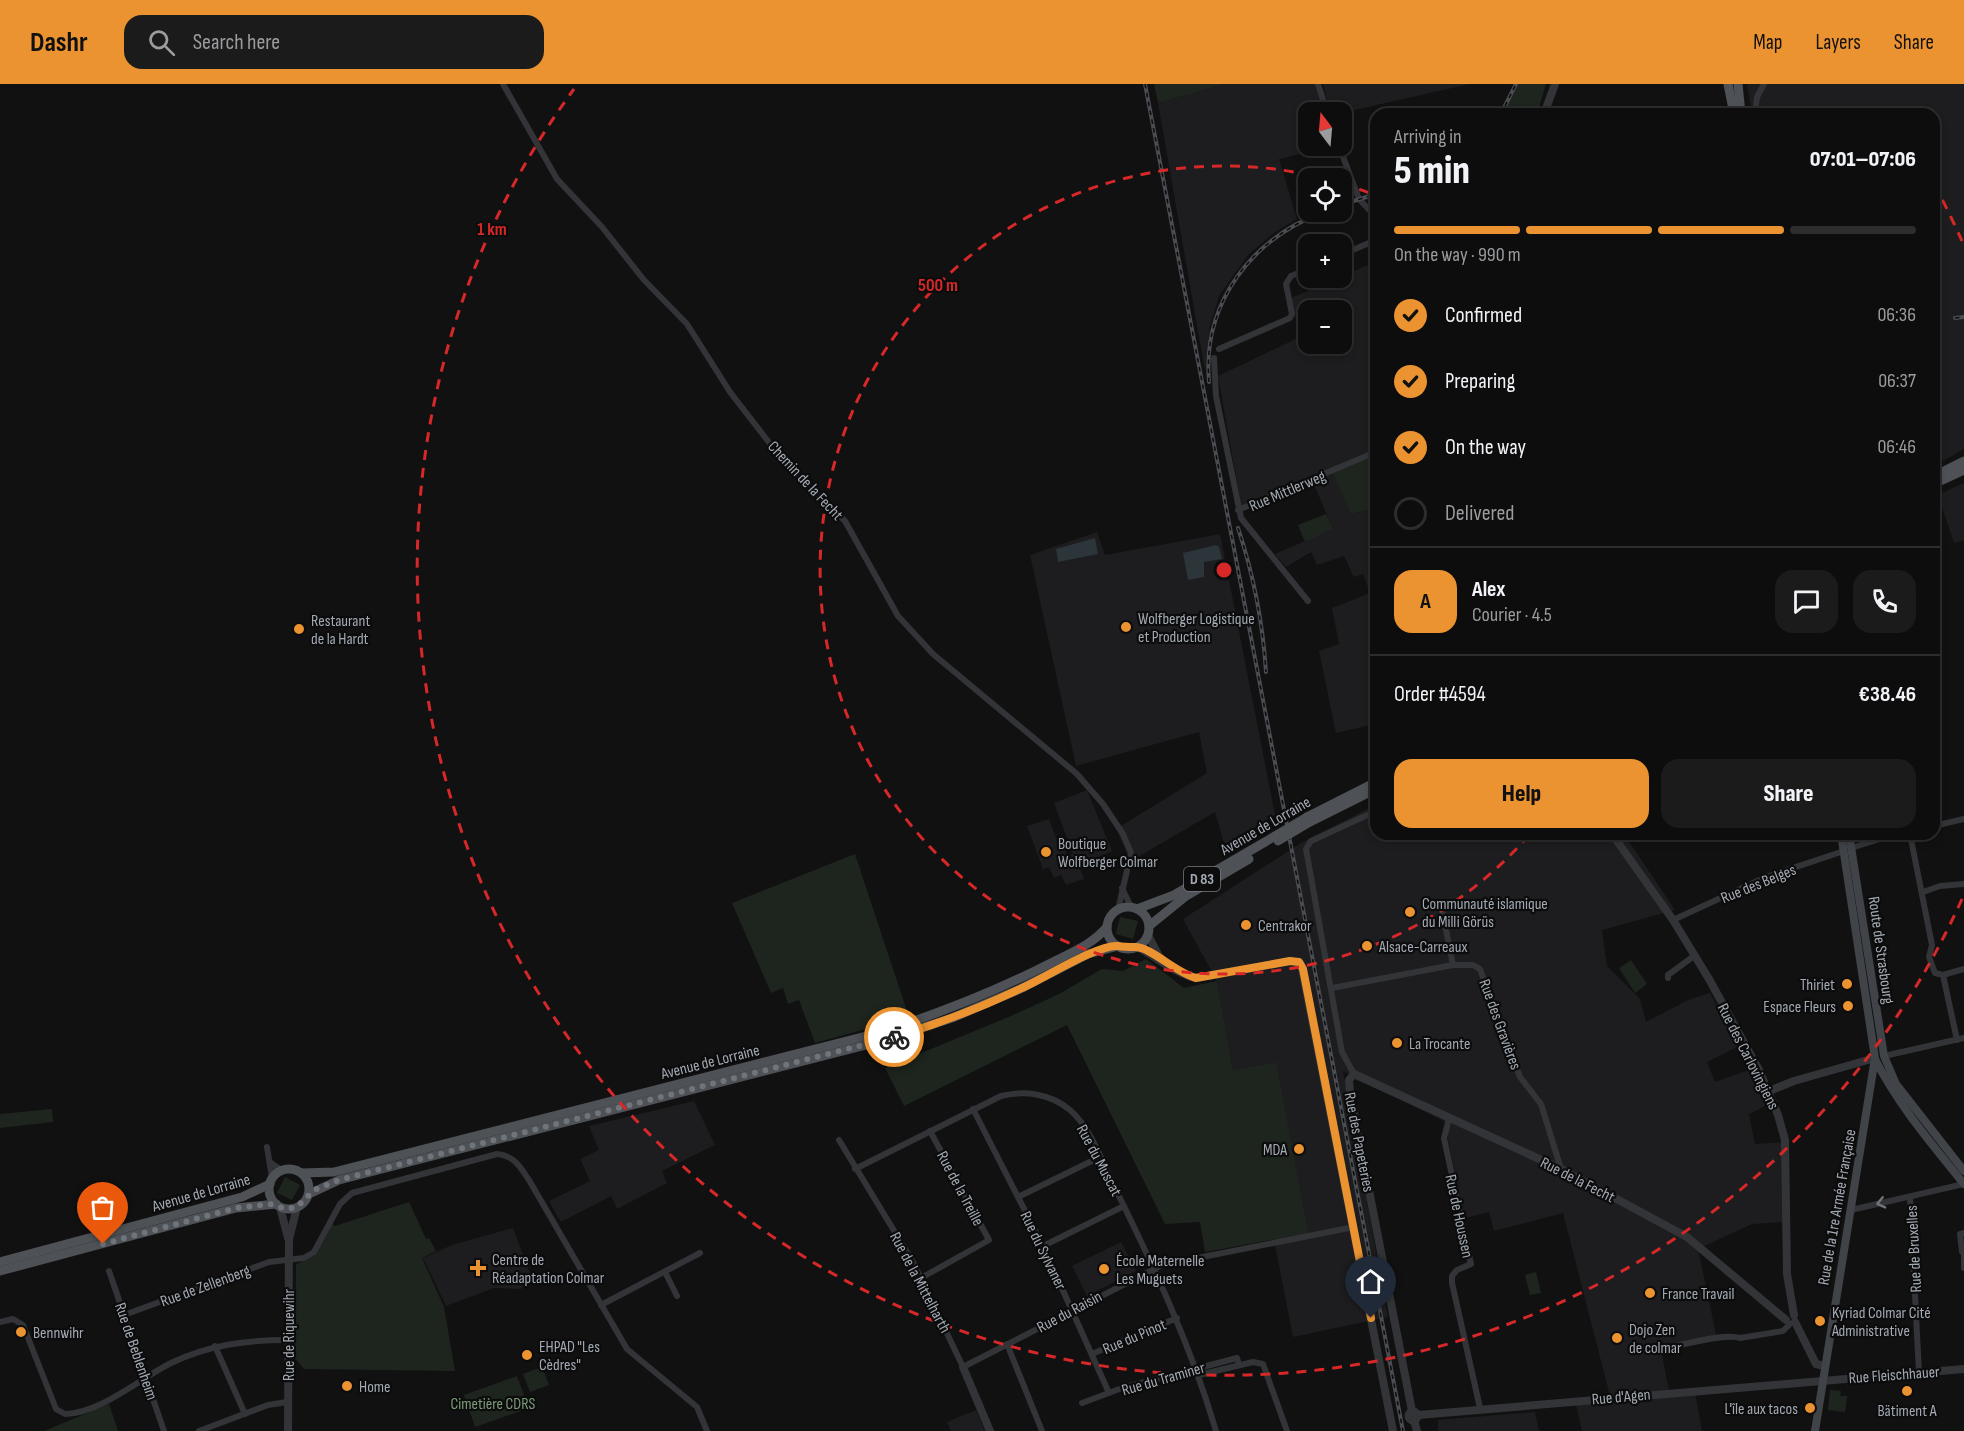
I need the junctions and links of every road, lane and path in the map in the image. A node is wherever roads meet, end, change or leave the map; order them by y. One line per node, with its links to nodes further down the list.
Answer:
1 (503, 84): 40 (street, Chemin de la Fecht)
2 (1318, 84): 7 (street)
3 (1555, 84): 8 (street)
4 (1728, 84): 9 (main road)
5 (1738, 84): 10 (main road)
6 (1764, 84): 11 (street)
7 (1324, 102)
8 (1546, 108)
9 (1733, 108)
10 (1740, 108)
11 (1756, 108)
12 (1343, 156): 13 (street)
13 (1370, 211)
14 (1370, 243): 15 (street)
15 (1352, 250)
16 (1298, 273): 17 (street)
17 (1219, 348)
18 (1214, 358): 24 (street)
19 (1370, 455): 24 (street, Rue Mittlerweg)
20 (1964, 461): 22 (main road)
21 (1964, 470): 23 (main road)
22 (1940, 473)
23 (1940, 481)
24 (1238, 510): 25 (street, Rue Mittlerweg)
25 (1308, 601)
26 (1370, 785): 30 (main road, Avenue de Lorraine / D 83)
27 (1370, 792): 30 (main road, Avenue de Lorraine / D 83)
28 (1370, 814): 56 (street, Rue des Papeteries)
29 (1964, 819): 31 (street)
30 (1308, 820): 37 (main road, Avenue de Lorraine / D 83, bridge)
31 (1940, 825)
32 (1616, 840): 45 (street, Rue des Carlovingiens)
33 (1844, 840): 38 (main road, Route de Strasbourg)
34 (1849, 840): 38 (main road, Route de Strasbourg)
35 (1878, 840): 38 (street, Rue des Belges)
36 (1911, 840): 41 (street)
37 (1266, 844): 43 (main road, Avenue de Lorraine / D 83); 47 (main road, Avenue de Lorraine / D 83)
38 (1848, 850): 45 (street, Rue des Belges); 58 (main road, Route de Strasbourg)
39 (1964, 884): 41 (street)
40 (1122, 888): 43 (street); 44 (street, Chemin de la Fecht)
41 (1923, 892): 54 (street)
42 (1451, 903): 52 (street)
43 (1134, 908): 44 (main road); 47 (main road)
44 (1118, 910): 46 (main road)
45 (1673, 920): 50 (street, Rue des Carlovingiens)
46 (1107, 927): 48 (main road); 74 (main road, Avenue de Lorraine)
47 (1148, 930): 49 (main road); 51 (street)
48 (1118, 946): 49 (main road); 77 (main road, Avenue de Lorraine)
49 (1137, 947): 51 (street)
50 (1694, 956): 55 (street); 62 (street, Rue des Carlovingiens)
51 (1161, 959): 84 (street)
52 (1453, 965): 56 (street, Rue des Gravières); 71 (street, Rue des Gravières)
53 (1964, 969): 54 (street)
54 (1943, 975): 57 (street)
55 (1668, 978)
56 (1332, 988): 59 (street, Rue des Papeteries)
57 (1960, 1039): 58 (street)
58 (1879, 1057): 60 (main road, Rue de la 1re Armée Française); 61 (main road); 62 (street); 73 (main road)
59 (1354, 1074): 64 (street, Rue de la Fecht); 124 (street, Rue des Papeteries)
60 (1872, 1082): 61 (main road); 83 (main road, Rue de la 1re Armée Française)
61 (1887, 1082): 76 (main road)
62 (1769, 1091): 103 (street, Rue des Carlovingiens)
63 (973, 1109): 65 (street, Rue du Muscat); 68 (street, Rue du Muscat); 78 (street, Rue du Sylvaner)
64 (1449, 1119): 71 (street, Rue de la Fecht); 122 (street, Rue de Houssen)
65 (930, 1131): 70 (street, Rue du Muscat); 97 (street, Rue de la Treille)
66 (839, 1140): 70 (street, Rue de la Mittelharth)
67 (267, 1147): 69 (street)
68 (1100, 1157): 78 (street); 81 (street, Rue du Muscat)
69 (272, 1163): 72 (street); 75 (street)
70 (855, 1169): 97 (street, Rue de la Mittelharth)
71 (1560, 1169): 103 (street, Rue de la Fecht)
72 (281, 1170): 74 (main road, Avenue de Lorraine); 75 (main road, Avenue de Lorraine)
73 (1964, 1171)
74 (302, 1173): 77 (main road)
75 (271, 1181): 80 (main road, Avenue de Lorraine); 91 (main road, Avenue de Lorraine)
76 (1964, 1184): 79 (street)
77 (309, 1194): 82 (main road, Avenue de Lorraine)
78 (1018, 1197): 87 (street, Rue du Sylvaner)
79 (1910, 1197): 83 (street, one-way to 83); 115 (street, Rue de Bruxelles)
80 (278, 1206): 82 (main road, Avenue de Lorraine); 86 (street, Rue de Riquewihr); 94 (main road, Avenue de Lorraine)
81 (1124, 1206): 87 (street); 92 (street, Rue du Muscat)
82 (297, 1207): 86 (street, Rue de Riquewihr)
83 (1851, 1210): 111 (main road, Rue de la 1re Armée Française)
84 (1354, 1227): 92 (street, Rue du Raisin); 133 (street)
85 (1964, 1233): 88 (street)
86 (289, 1239): 90 (street, Rue de Riquewihr)
87 (1043, 1246): 100 (street, Rue du Sylvaner)
88 (1963, 1252): 93 (street)
89 (700, 1253): 96 (street)
90 (288, 1260): 99 (street, Rue de Zellenberg); 101 (street, Rue de Zellenberg); 105 (street, Rue de Riquewihr)
91 (0, 1262)
92 (1155, 1268): 100 (street, Rue du Raisin); 102 (street, Rue du Muscat)
93 (1964, 1268)
94 (0, 1271)
95 (109, 1271): 101 (street, Rue de Beblenheim)
96 (665, 1272): 98 (street); 99 (street)
97 (921, 1278): 112 (street, Rue de la Mittelharth)
98 (677, 1296)
99 (602, 1305): 128 (street)
100 (1072, 1310): 106 (street, Rue du Raisin); 109 (street, Rue du Sylvaner)
101 (124, 1315): 116 (street, Rue de Beblenheim)
102 (1177, 1318): 109 (street, Rue du Pinot); 113 (street, Rue du Muscat)
103 (1790, 1319): 108 (street); 111 (street, Rue de la Fecht)
104 (0, 1322): 116 (street)
105 (287, 1340): 107 (street); 120 (street, Rue de Riquewihr)
106 (1007, 1344): 112 (street, Rue du Raisin); 130 (street)
107 (215, 1346): 116 (street); 123 (street)
108 (1676, 1346)
109 (1092, 1354): 119 (street, Rue du Sylvaner)
110 (1239, 1365): 113 (street, Rue du Traminer); 117 (street, Rue du Traminer); 132 (street, Rue du Traminer)
111 (1825, 1366): 118 (main road, Rue de la 1re Armée Française)
112 (963, 1367): 129 (street, Rue de la Mittelharth)
113 (1197, 1368): 117 (street, Rue du Muscat); 119 (street, Rue du Traminer)
114 (1964, 1369): 115 (street, Rue Fleischhauer)
115 (1919, 1372): 118 (street, Rue Fleischhauer)
116 (146, 1376): 125 (street, Rue de Beblenheim)
117 (1199, 1376): 131 (street, Rue du Muscat)
118 (1824, 1380): 122 (street, Rue d'Agen); 135 (main road, Rue de la 1re Armée Française)
119 (1109, 1394): 121 (street, Rue du Traminer)
120 (287, 1402): 123 (street); 127 (street, Rue de Riquewihr)
121 (1082, 1403)
122 (1480, 1408): 124 (street, Rue d'Agen)
123 (245, 1414): 126 (street)
124 (1415, 1415): 134 (street, Rue des Papeteries)
125 (164, 1431)
126 (199, 1431)
127 (288, 1431)
128 (707, 1431)
129 (990, 1431)
130 (1042, 1431)
131 (1216, 1431)
132 (1287, 1431)
133 (1393, 1431)
134 (1417, 1431)
135 (1815, 1431)

